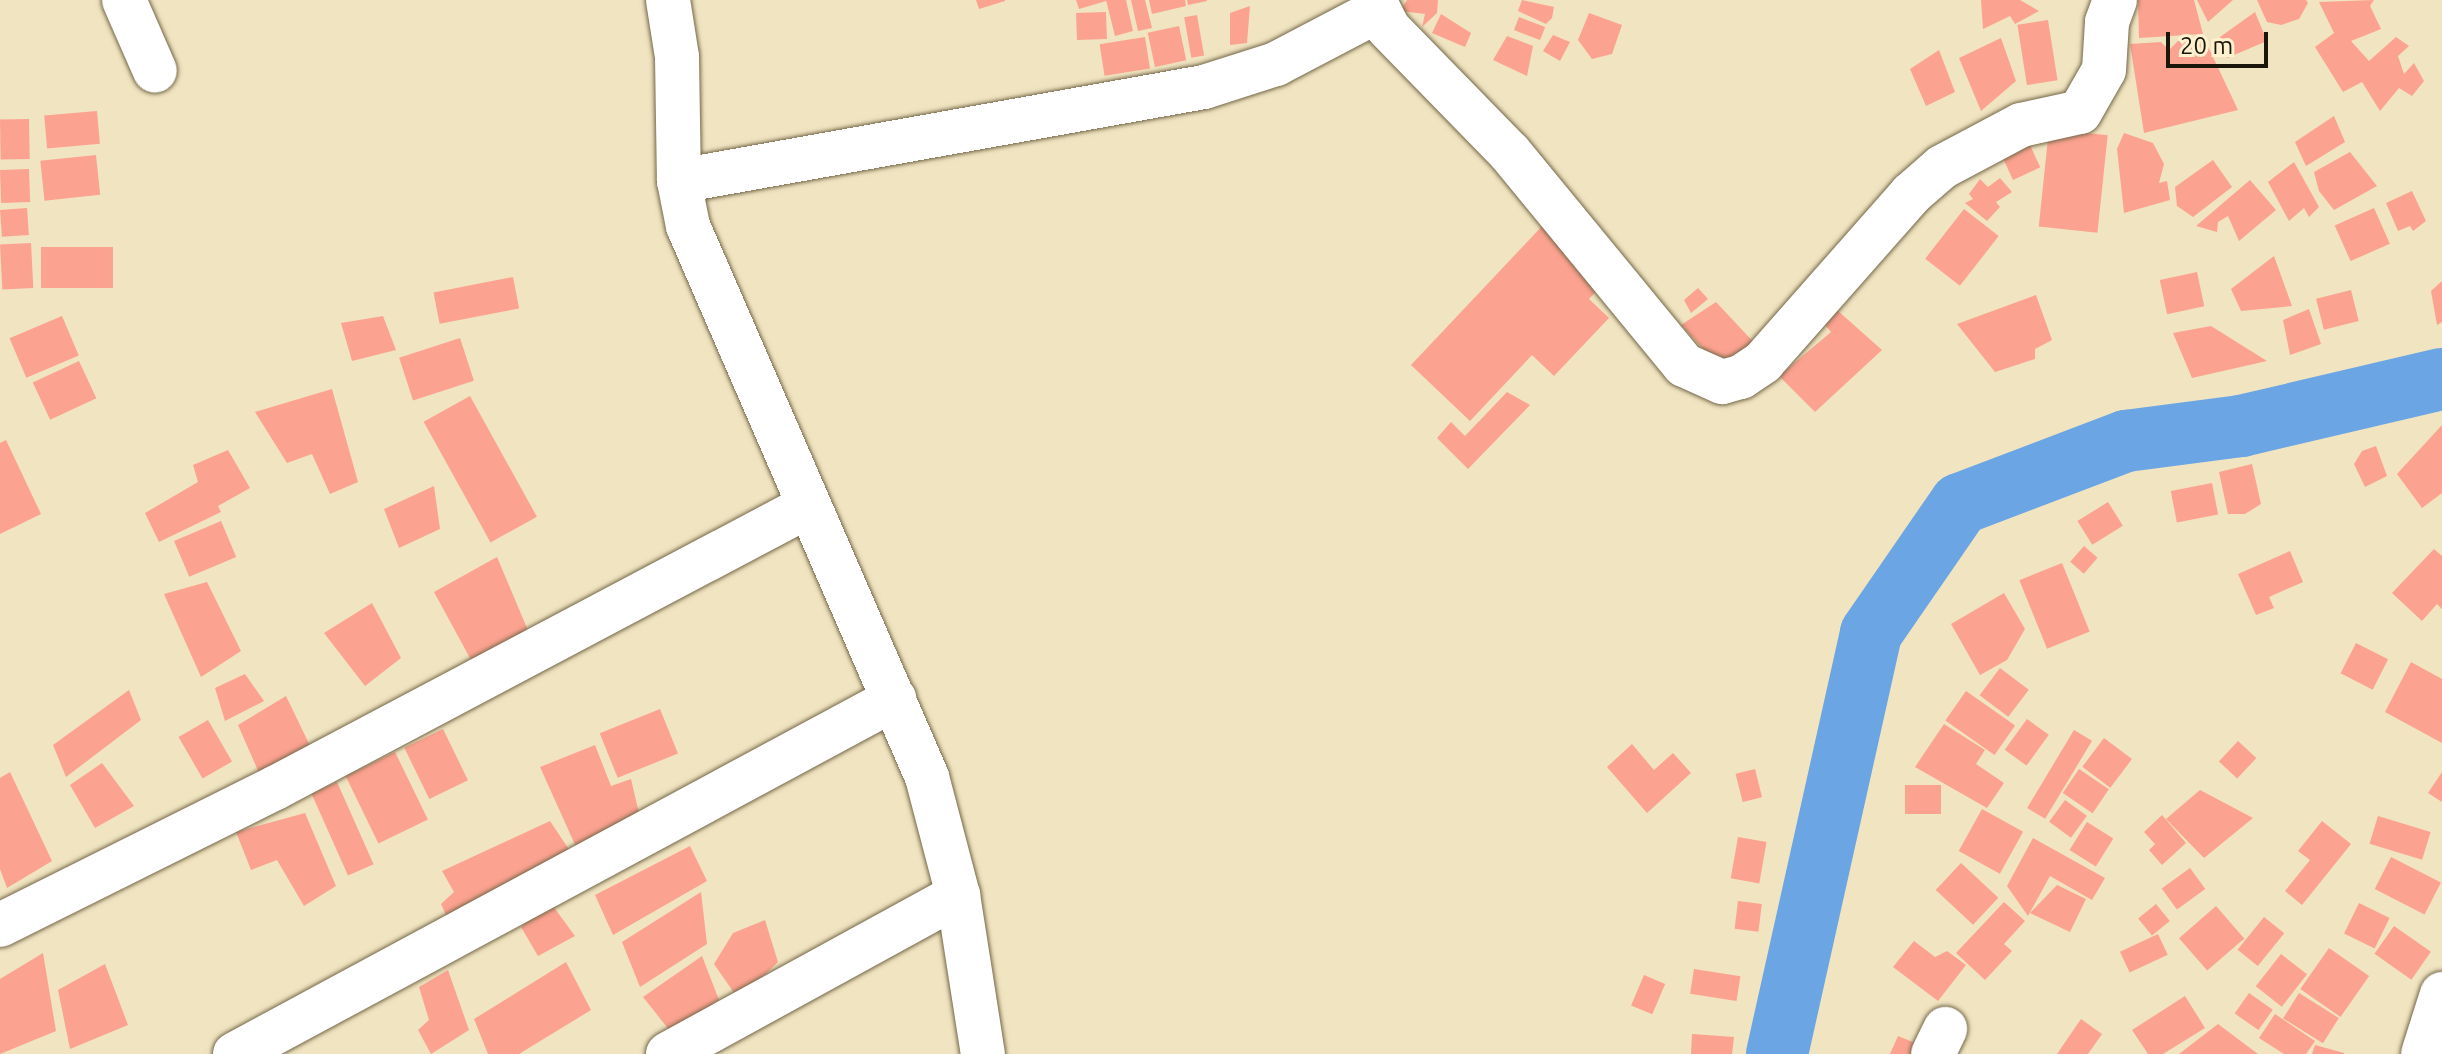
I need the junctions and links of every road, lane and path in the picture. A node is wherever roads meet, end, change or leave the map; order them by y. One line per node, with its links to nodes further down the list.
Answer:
1 (124, 0): 5 (street)
2 (668, 0): 6 (street)
3 (2115, 0): 4 (street)
4 (1374, 6): 6 (street)
5 (155, 71)
6 (679, 181): 7 (street)
7 (808, 506): 8 (street); 10 (street)
8 (894, 699): 9 (street); 12 (street)
9 (958, 895): 13 (street); 14 (street)
10 (0, 925)
11 (2442, 994): 15 (street)
12 (235, 1054)
13 (668, 1054)
14 (983, 1054)
15 (2423, 1054)

